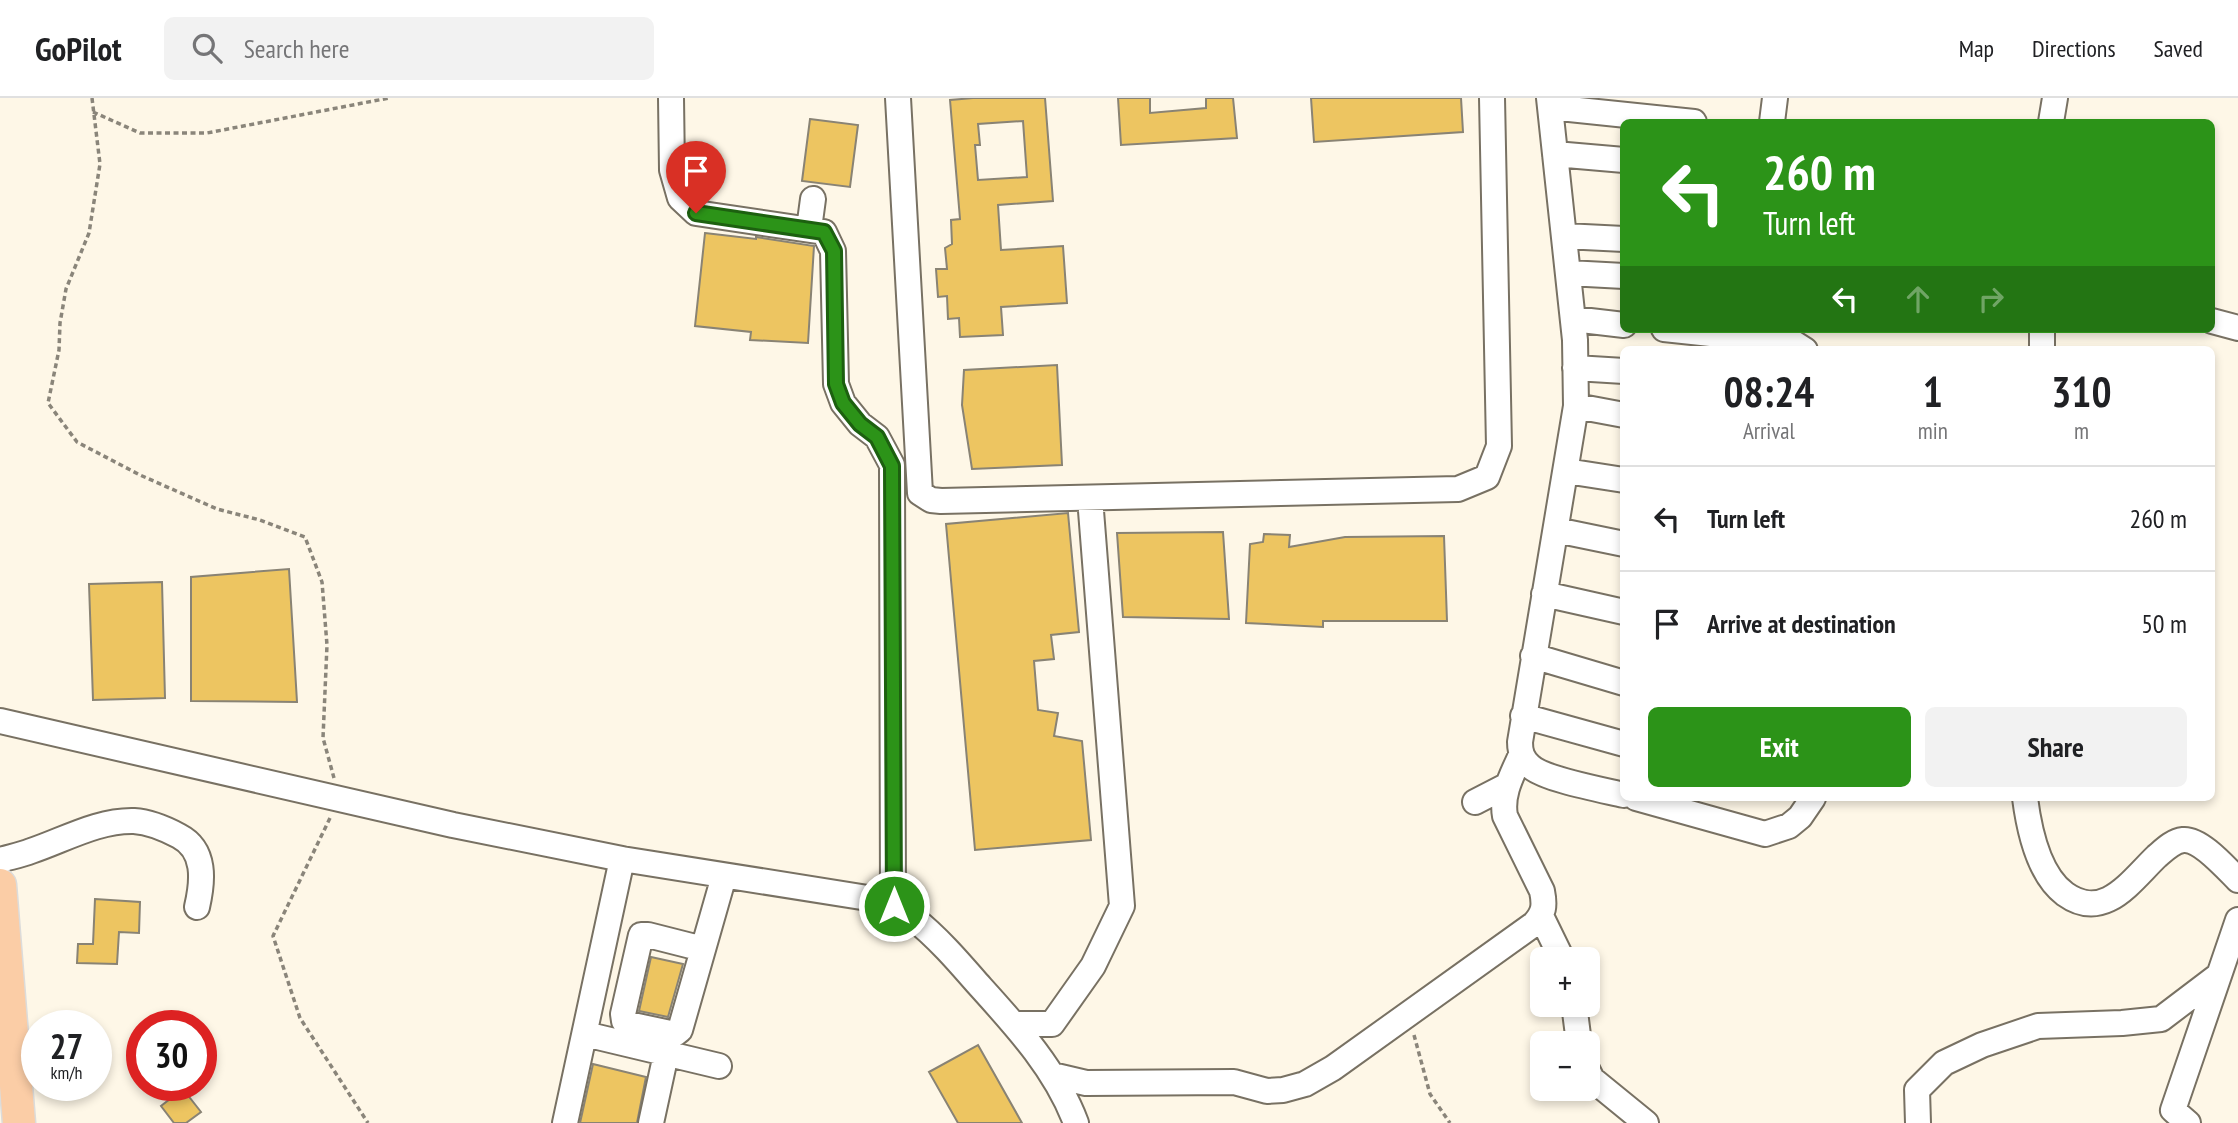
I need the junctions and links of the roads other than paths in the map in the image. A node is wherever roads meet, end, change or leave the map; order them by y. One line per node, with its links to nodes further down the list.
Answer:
1 (671, 98): 13 (street)
2 (898, 98): 30 (street)
3 (1492, 98): 30 (street)
4 (1775, 98): 8 (street)
5 (2055, 98): 9 (street)
6 (1549, 102): 7 (street); 10 (street)
7 (1672, 119)
8 (1772, 119)
9 (2052, 119)
10 (1555, 154): 11 (street); 14 (street)
11 (1620, 160)
12 (813, 199): 13 (street)
13 (809, 229): 52 (street)
14 (1564, 236): 15 (street); 16 (street)
15 (1620, 239)
16 (1568, 273): 17 (street); 18 (street)
17 (1620, 276)
18 (1573, 319): 20 (street); 24 (street)
19 (2215, 322): 21 (street)
20 (1620, 325)
21 (2238, 328)
22 (1701, 333): 23 (street)
23 (1799, 346)
24 (1575, 368): 25 (street); 26 (street)
25 (1620, 371)
26 (1576, 406): 27 (street); 28 (street)
27 (1620, 414)
28 (1566, 471): 29 (street); 31 (street)
29 (1620, 479)
30 (1090, 498): 59 (street)
31 (1556, 530): 32 (street); 33 (street)
32 (1620, 543)
33 (1544, 594): 34 (street); 35 (street)
34 (1620, 611)
35 (1533, 656): 36 (street); 37 (street)
36 (1620, 682)
37 (1523, 716): 39 (street); 40 (street)
38 (0, 721): 47 (street)
39 (1620, 743)
40 (1521, 755): 41 (street); 42 (street)
41 (1508, 785): 46 (street); 54 (street)
42 (1620, 794)
43 (1647, 801): 44 (street)
44 (1811, 801)
45 (2025, 801): 50 (street)
46 (1475, 802)
47 (622, 859): 49 (street); 60 (street)
48 (0, 860): 53 (street)
49 (724, 876): 52 (street); 57 (street)
50 (2238, 880)
51 (0, 886): 64 (main road)
52 (894, 906): 59 (street)
53 (197, 907)
54 (1541, 916): 56 (street); 63 (street)
55 (2238, 920): 58 (street)
56 (1556, 947)
57 (703, 949)
58 (2219, 975): 71 (street); 72 (street)
59 (1015, 1024): 63 (street)
60 (585, 1034): 61 (street); 67 (street)
61 (666, 1054): 62 (street); 68 (street)
62 (719, 1066)
63 (1052, 1076): 69 (street)
64 (8, 1079): 66 (main road)
65 (1600, 1087): 70 (street)
66 (19, 1123)
67 (565, 1123)
68 (651, 1123)
69 (1076, 1123)
70 (1646, 1123)
71 (1918, 1123)
72 (2188, 1123)

